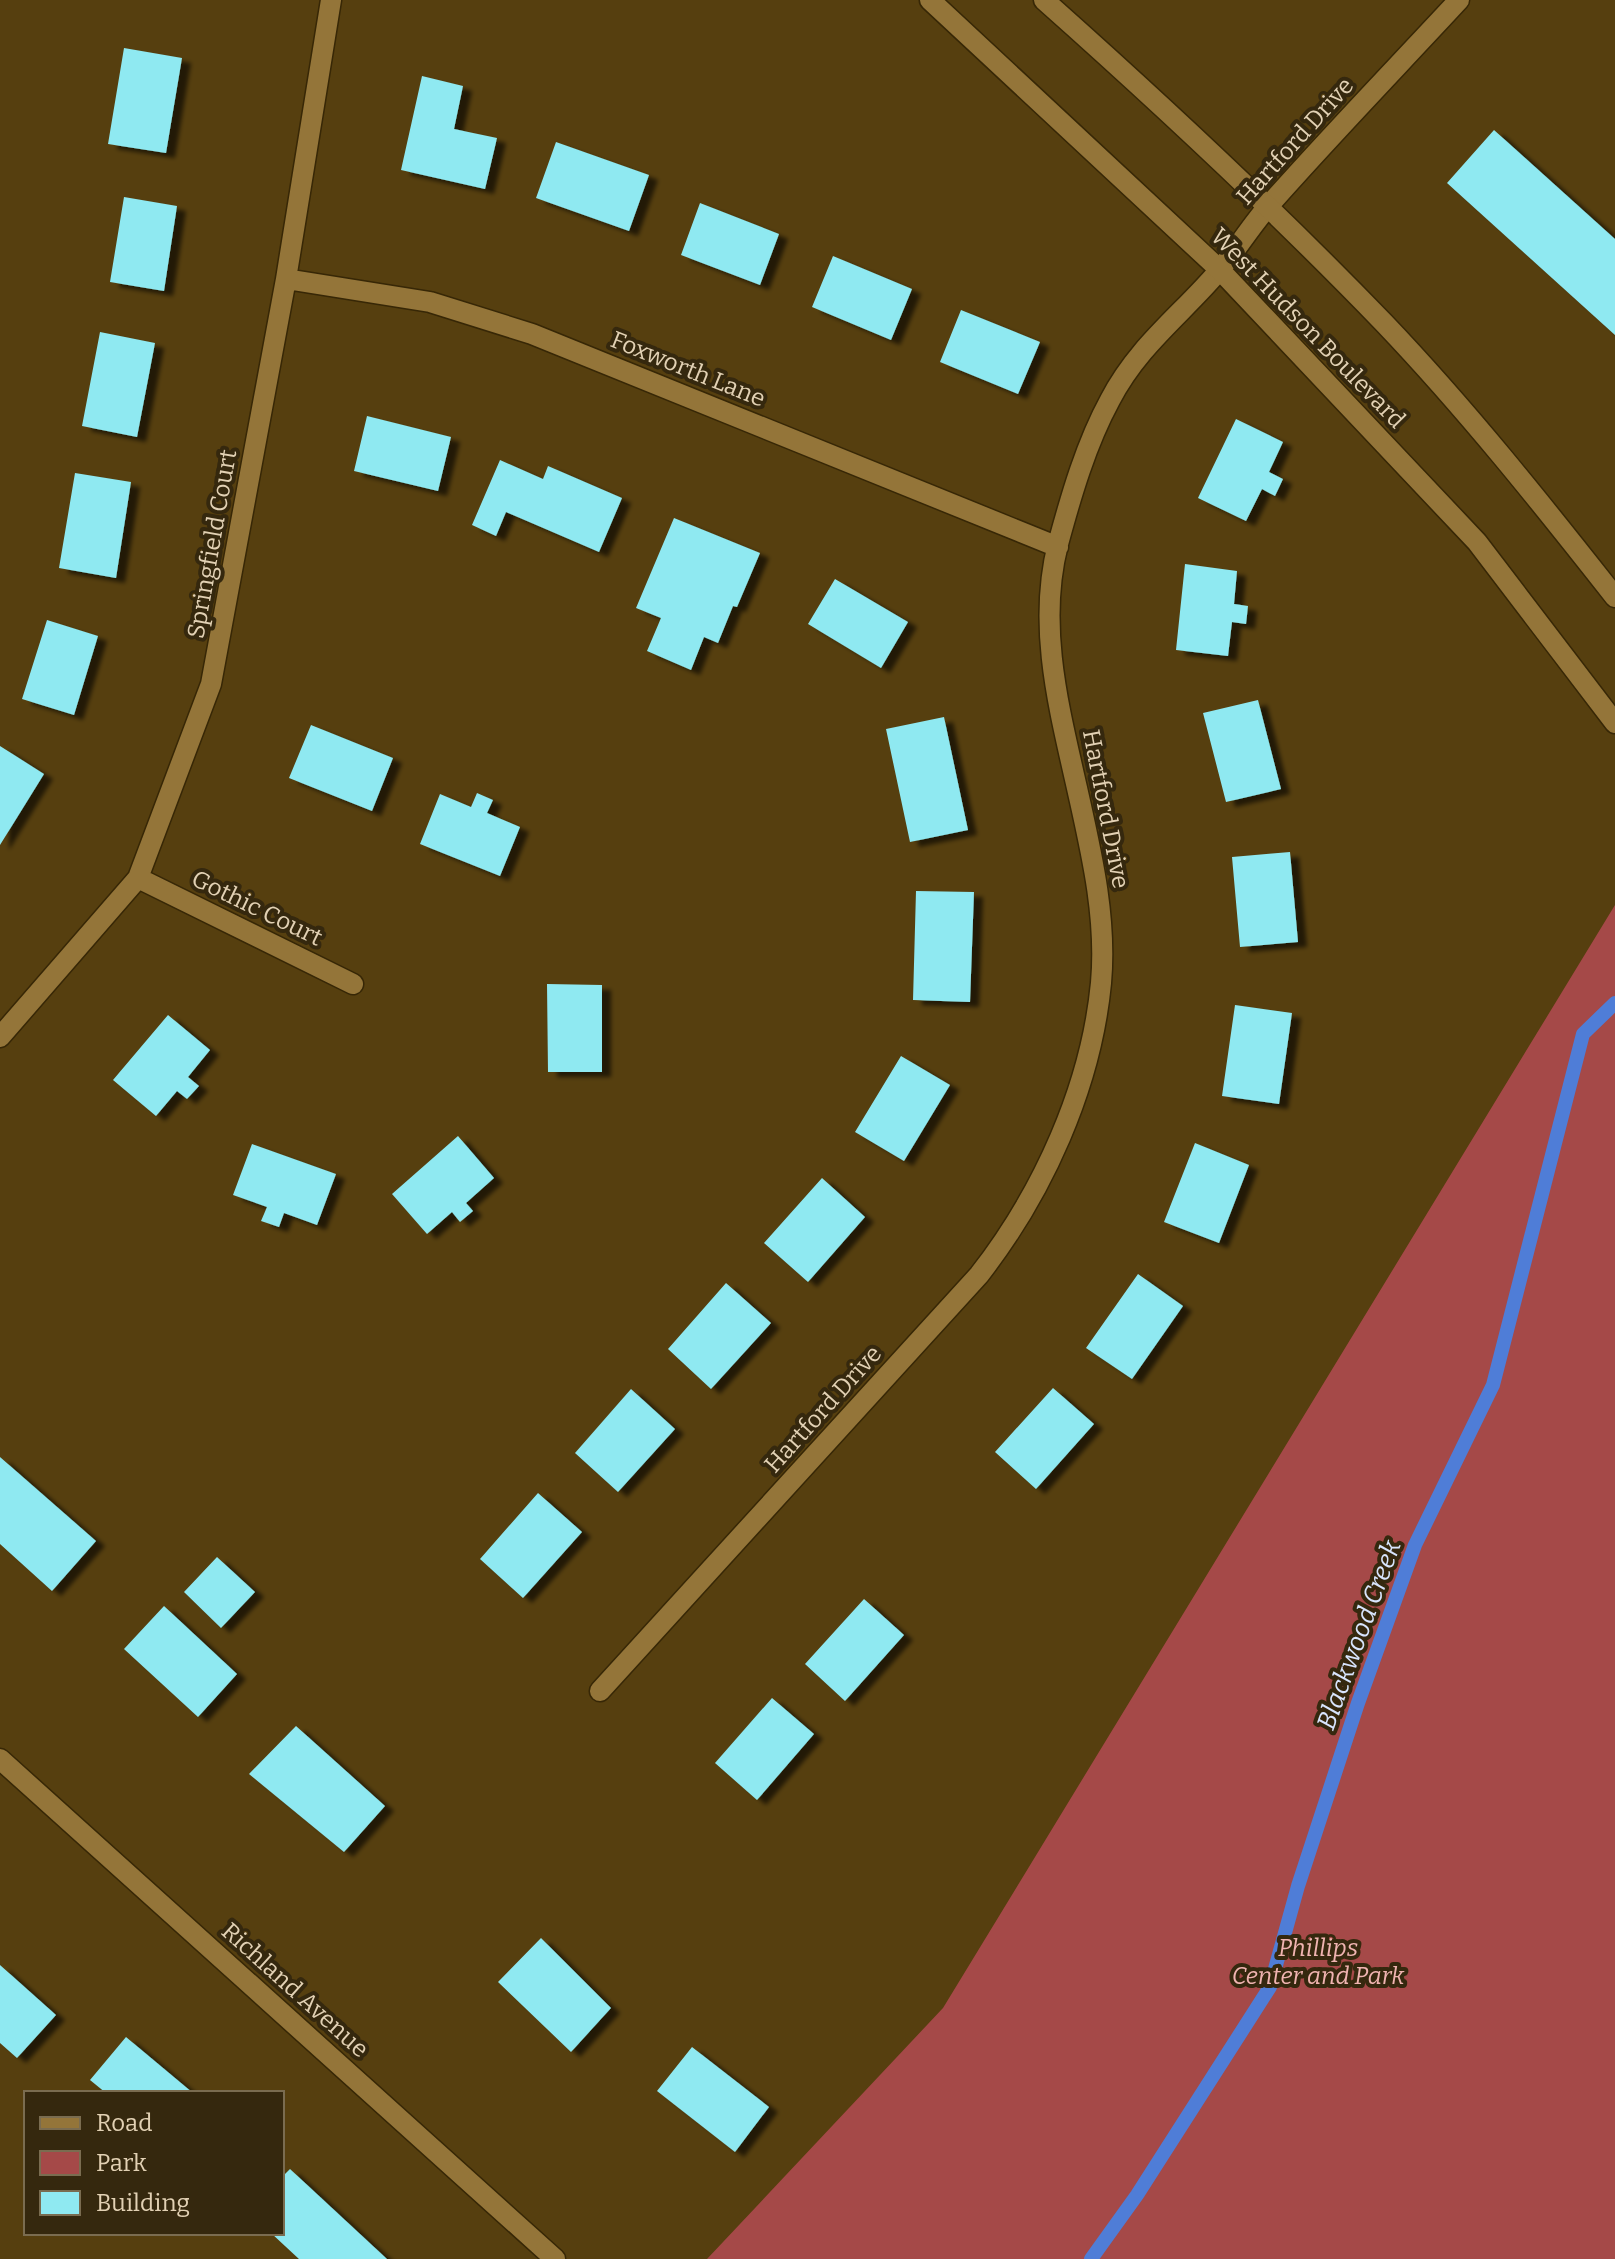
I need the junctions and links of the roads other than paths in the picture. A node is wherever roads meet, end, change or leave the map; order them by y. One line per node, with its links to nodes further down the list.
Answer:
1 (331, 0): 7 (street, Springfield Court)
2 (930, 0): 6 (street, West Hudson Boulevard)
3 (1044, 0): 5 (street)
4 (1459, 0): 5 (street, Hartford Drive)
5 (1268, 206): 6 (street, Hartford Drive); 9 (street)
6 (1220, 270): 8 (street, Hartford Drive); 10 (street, West Hudson Boulevard)
7 (286, 279): 8 (street, Foxworth Lane); 11 (street, Springfield Court)
8 (1058, 547): 14 (street, Hartford Drive)
9 (1615, 597)
10 (1615, 723)
11 (138, 878): 12 (street, Gothic Court); 13 (street, Springfield Court)
12 (353, 984)
13 (0, 1037)
14 (600, 1691)
15 (0, 1759): 16 (street, Richland Avenue)
16 (555, 2259)

